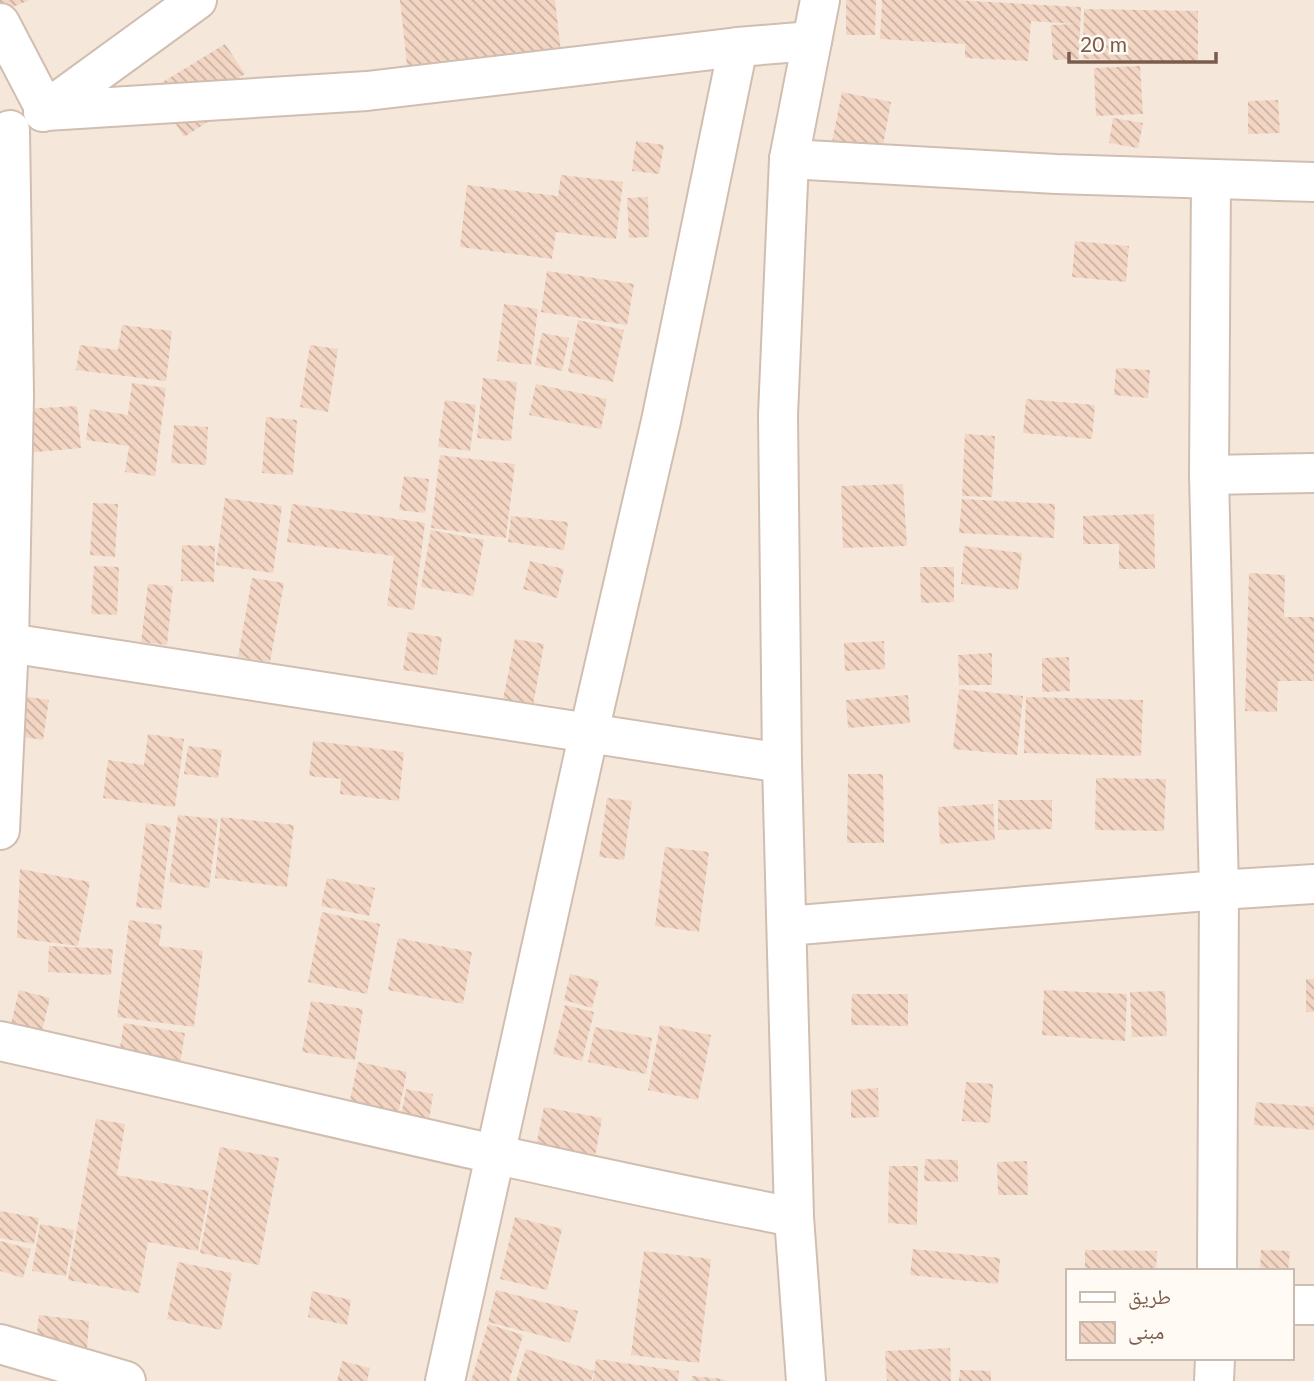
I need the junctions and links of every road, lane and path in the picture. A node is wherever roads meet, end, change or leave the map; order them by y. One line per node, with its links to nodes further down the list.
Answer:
1 (197, 0): 6 (street)
2 (820, 0): 4 (street)
3 (0, 23): 6 (street)
4 (812, 41): 5 (street); 8 (street)
5 (738, 47): 6 (street); 14 (street)
6 (46, 111): 7 (street)
7 (5, 132): 13 (street)
8 (789, 159): 9 (street); 15 (street)
9 (1211, 180): 10 (street); 12 (street)
10 (1314, 182)
11 (1314, 473): 12 (street)
12 (1209, 475): 18 (street)
13 (9, 643): 14 (street); 16 (street)
14 (589, 732): 15 (street); 21 (street)
15 (782, 763): 19 (street)
16 (0, 830)
17 (1314, 884): 18 (street)
18 (1219, 890): 19 (street); 23 (street)
19 (787, 926): 22 (street)
20 (0, 1041): 21 (street)
21 (497, 1156): 22 (street); 29 (street)
22 (794, 1217): 30 (street)
23 (1217, 1269)
24 (1293, 1305): 25 (street)
25 (1314, 1305)
26 (0, 1344): 28 (street)
27 (1215, 1360): 31 (street)
28 (126, 1381)
29 (445, 1381)
30 (806, 1381)
31 (1214, 1381)

